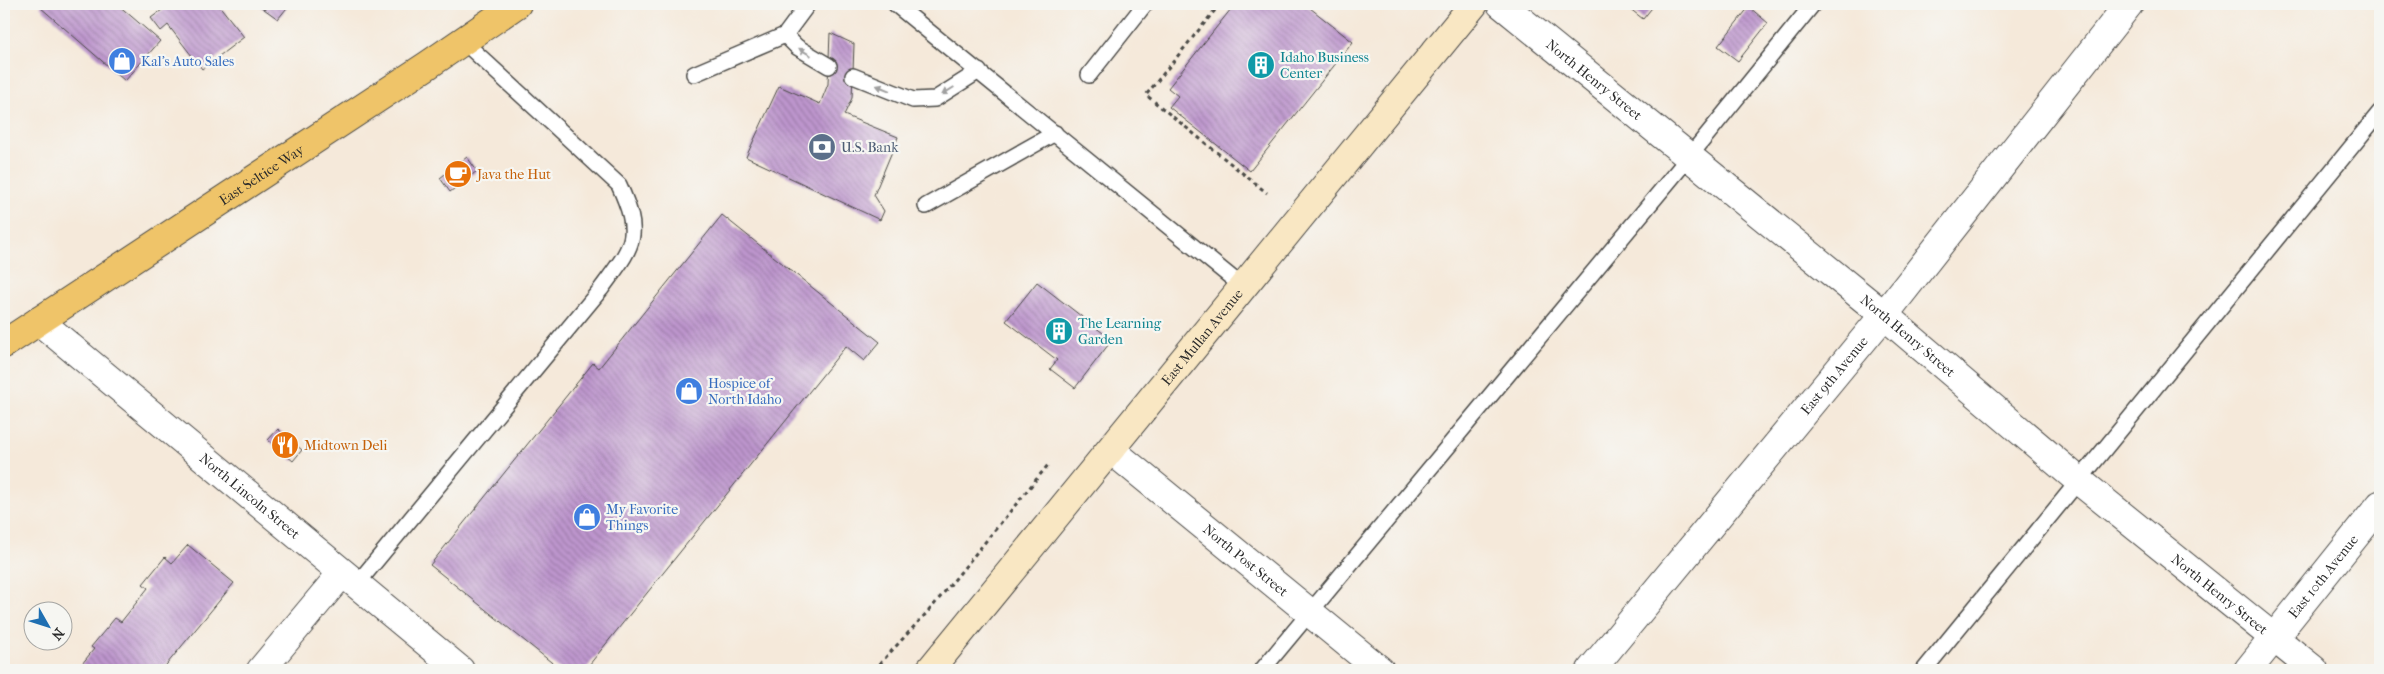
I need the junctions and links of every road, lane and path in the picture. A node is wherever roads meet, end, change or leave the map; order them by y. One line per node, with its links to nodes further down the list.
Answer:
1 (517, 4): 11 (main road, East Seltice Way)
2 (808, 4): 10 (lane)
3 (895, 4): 13 (lane)
4 (1145, 4): 15 (lane)
5 (1220, 4): 20 (path)
6 (1474, 4): 22 (street, East Mullan Avenue)
7 (1501, 4): 19 (street, North Henry Street)
8 (1813, 4): 19 (lane)
9 (2128, 4): 23 (street, East 9th Avenue)
10 (785, 35): 12 (lane, one-way to 10); 14 (lane)
11 (463, 41): 24 (main road, East Seltice Way); 30 (lane)
12 (829, 66)
13 (979, 71): 16 (lane, one-way to 16); 18 (lane)
14 (694, 74)
15 (1088, 75)
16 (853, 76)
17 (2380, 112): 28 (lane)
18 (1055, 132): 21 (lane); 22 (lane)
19 (1688, 157): 23 (street, North Henry Street); 31 (lane)
20 (1267, 193)
21 (926, 206)
22 (1244, 287): 26 (street, East Mullan Avenue)
23 (1884, 315): 28 (street, North Henry Street); 39 (street, East 9th Avenue)
24 (39, 321): 25 (main road, East Seltice Way); 30 (street, North Lincoln Street)
25 (4, 344)
26 (1111, 450): 31 (street, North Post Street); 36 (street, East Mullan Avenue)
27 (1048, 465): 35 (path)
28 (2078, 480): 32 (street, North Henry Street); 40 (lane)
29 (2380, 506): 32 (street, East 10th Avenue)
30 (349, 579): 33 (street); 34 (street, North Lincoln Street)
31 (1309, 612): 37 (lane); 38 (street, North Post Street)
32 (2274, 638): 41 (street, East 10th Avenue); 42 (street, North Henry Street)
33 (261, 670)
34 (460, 670)
35 (874, 670)
36 (930, 670)
37 (1262, 670)
38 (1380, 670)
39 (1591, 670)
40 (1924, 670)
41 (2248, 670)
42 (2314, 670)

